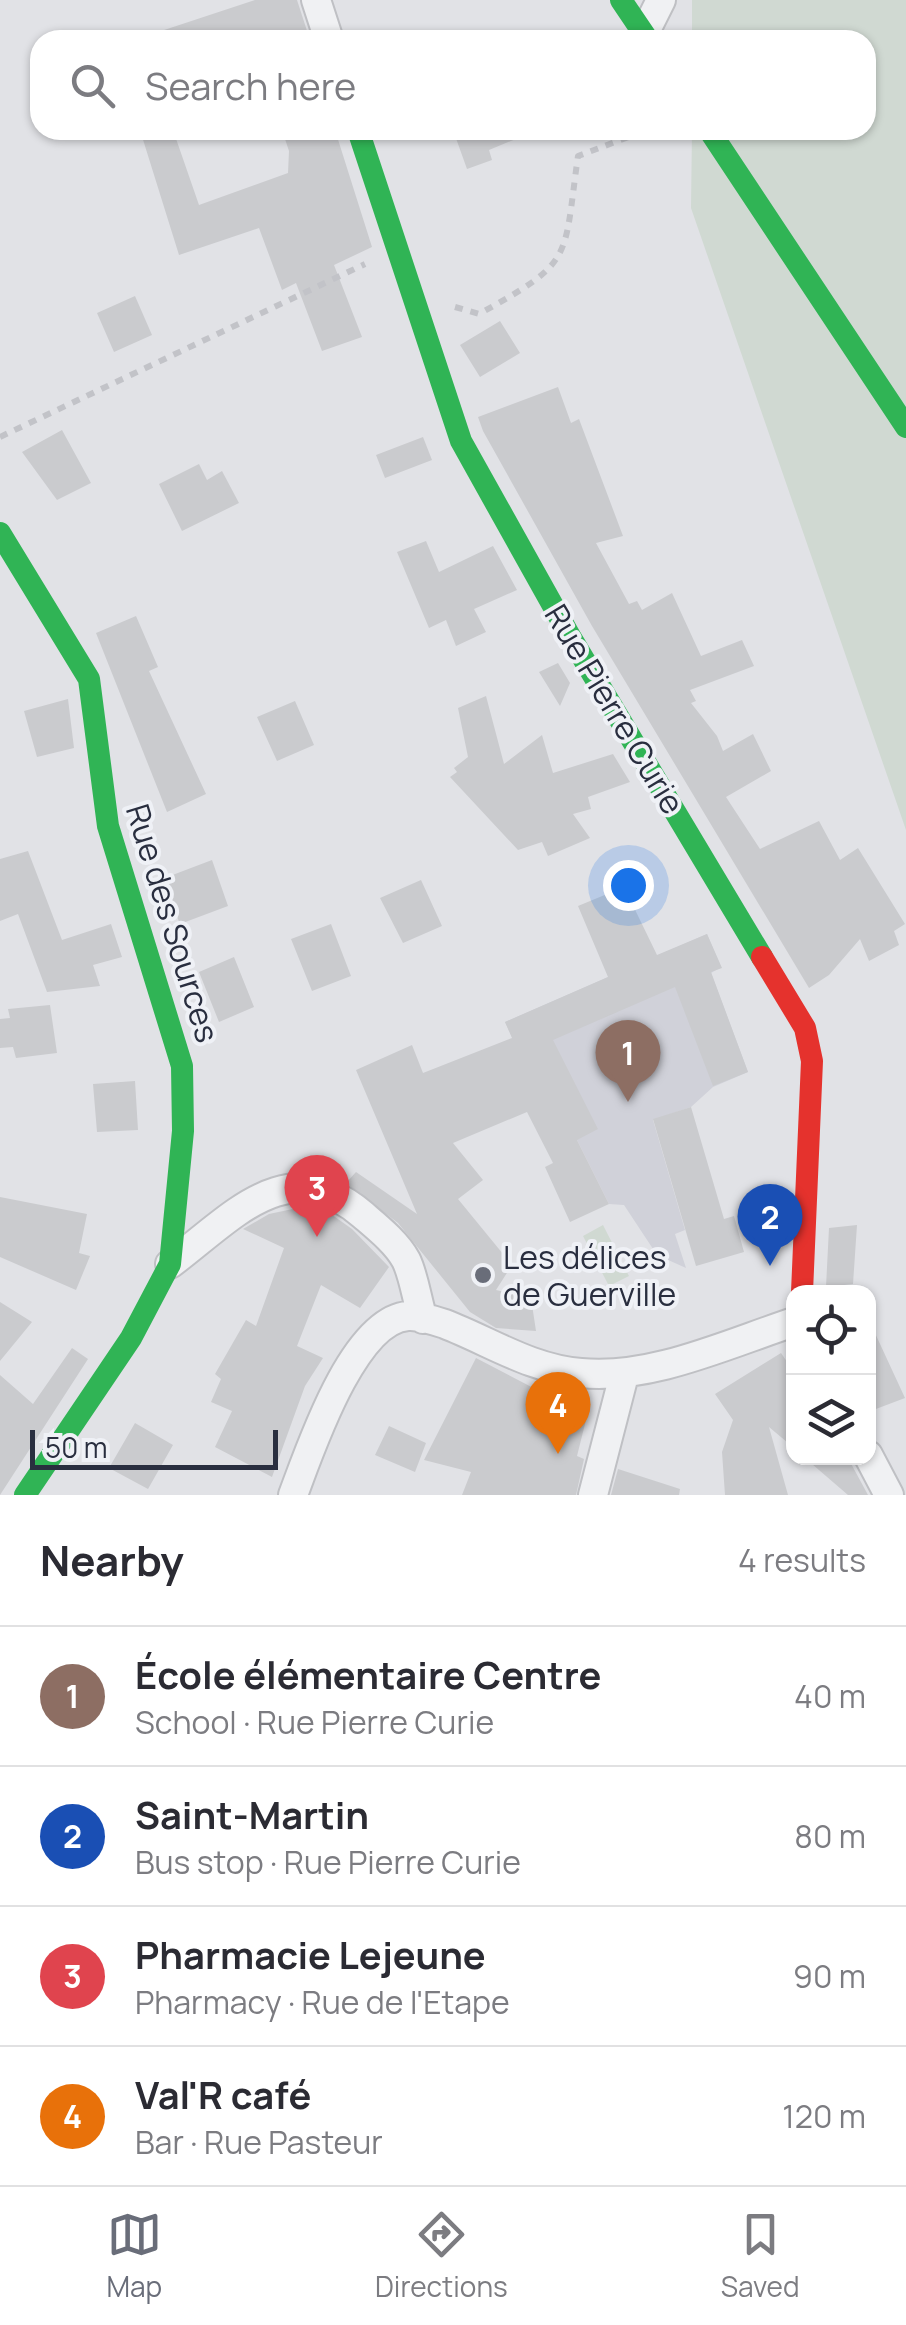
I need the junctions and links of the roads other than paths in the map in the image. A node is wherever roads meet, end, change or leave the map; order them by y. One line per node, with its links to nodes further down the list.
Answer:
1 (316, 0): 4 (street)
2 (622, 0): 5 (street)
3 (661, 0): 6 (street)
4 (326, 30)
5 (641, 30)
6 (649, 30)
7 (361, 140): 12 (street, Rue Pierre Curie)
8 (717, 140): 9 (street)
9 (906, 427)
10 (0, 534): 11 (street, Rue des Sources)
11 (170, 1264): 13 (street); 17 (street, Rue des Sources)
12 (802, 1285)
13 (423, 1319): 15 (street); 18 (street)
14 (786, 1324): 15 (street)
15 (624, 1375): 19 (street)
16 (874, 1465): 20 (street)
17 (25, 1495)
18 (293, 1495)
19 (593, 1495)
20 (890, 1495)

